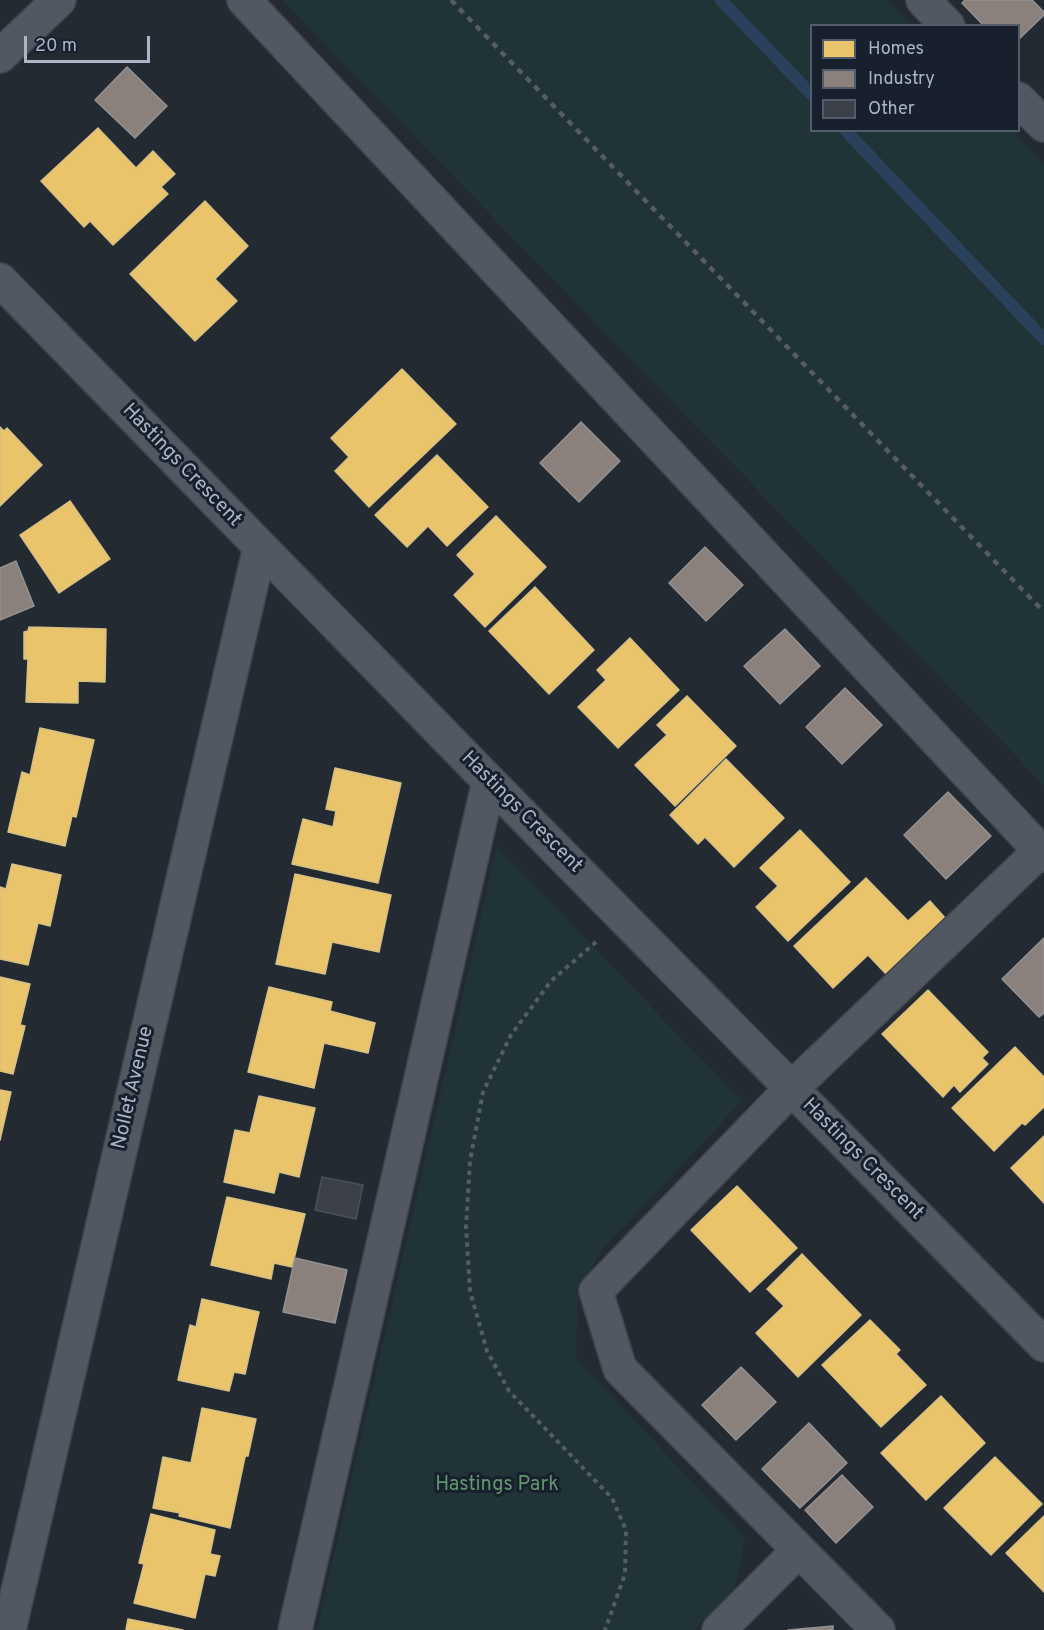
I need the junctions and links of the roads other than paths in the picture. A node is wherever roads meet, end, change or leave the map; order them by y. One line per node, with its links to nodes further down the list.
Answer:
1 (59, 0): 5 (street)
2 (244, 0): 11 (street)
3 (923, 0): 4 (street)
4 (946, 24)
5 (0, 56)
6 (1020, 101): 7 (street)
7 (1044, 125)
8 (0, 280): 9 (street, Hastings Crescent)
9 (260, 547): 10 (street, Hastings Crescent); 15 (street, Nollet Avenue)
10 (489, 781): 12 (street, Hastings Crescent); 16 (street)
11 (1042, 853): 12 (street)
12 (792, 1088): 13 (street, Hastings Crescent); 14 (street)
13 (1044, 1345)
14 (799, 1550): 17 (street); 18 (street)
15 (9, 1630)
16 (295, 1630)
17 (719, 1630)
18 (878, 1630)

